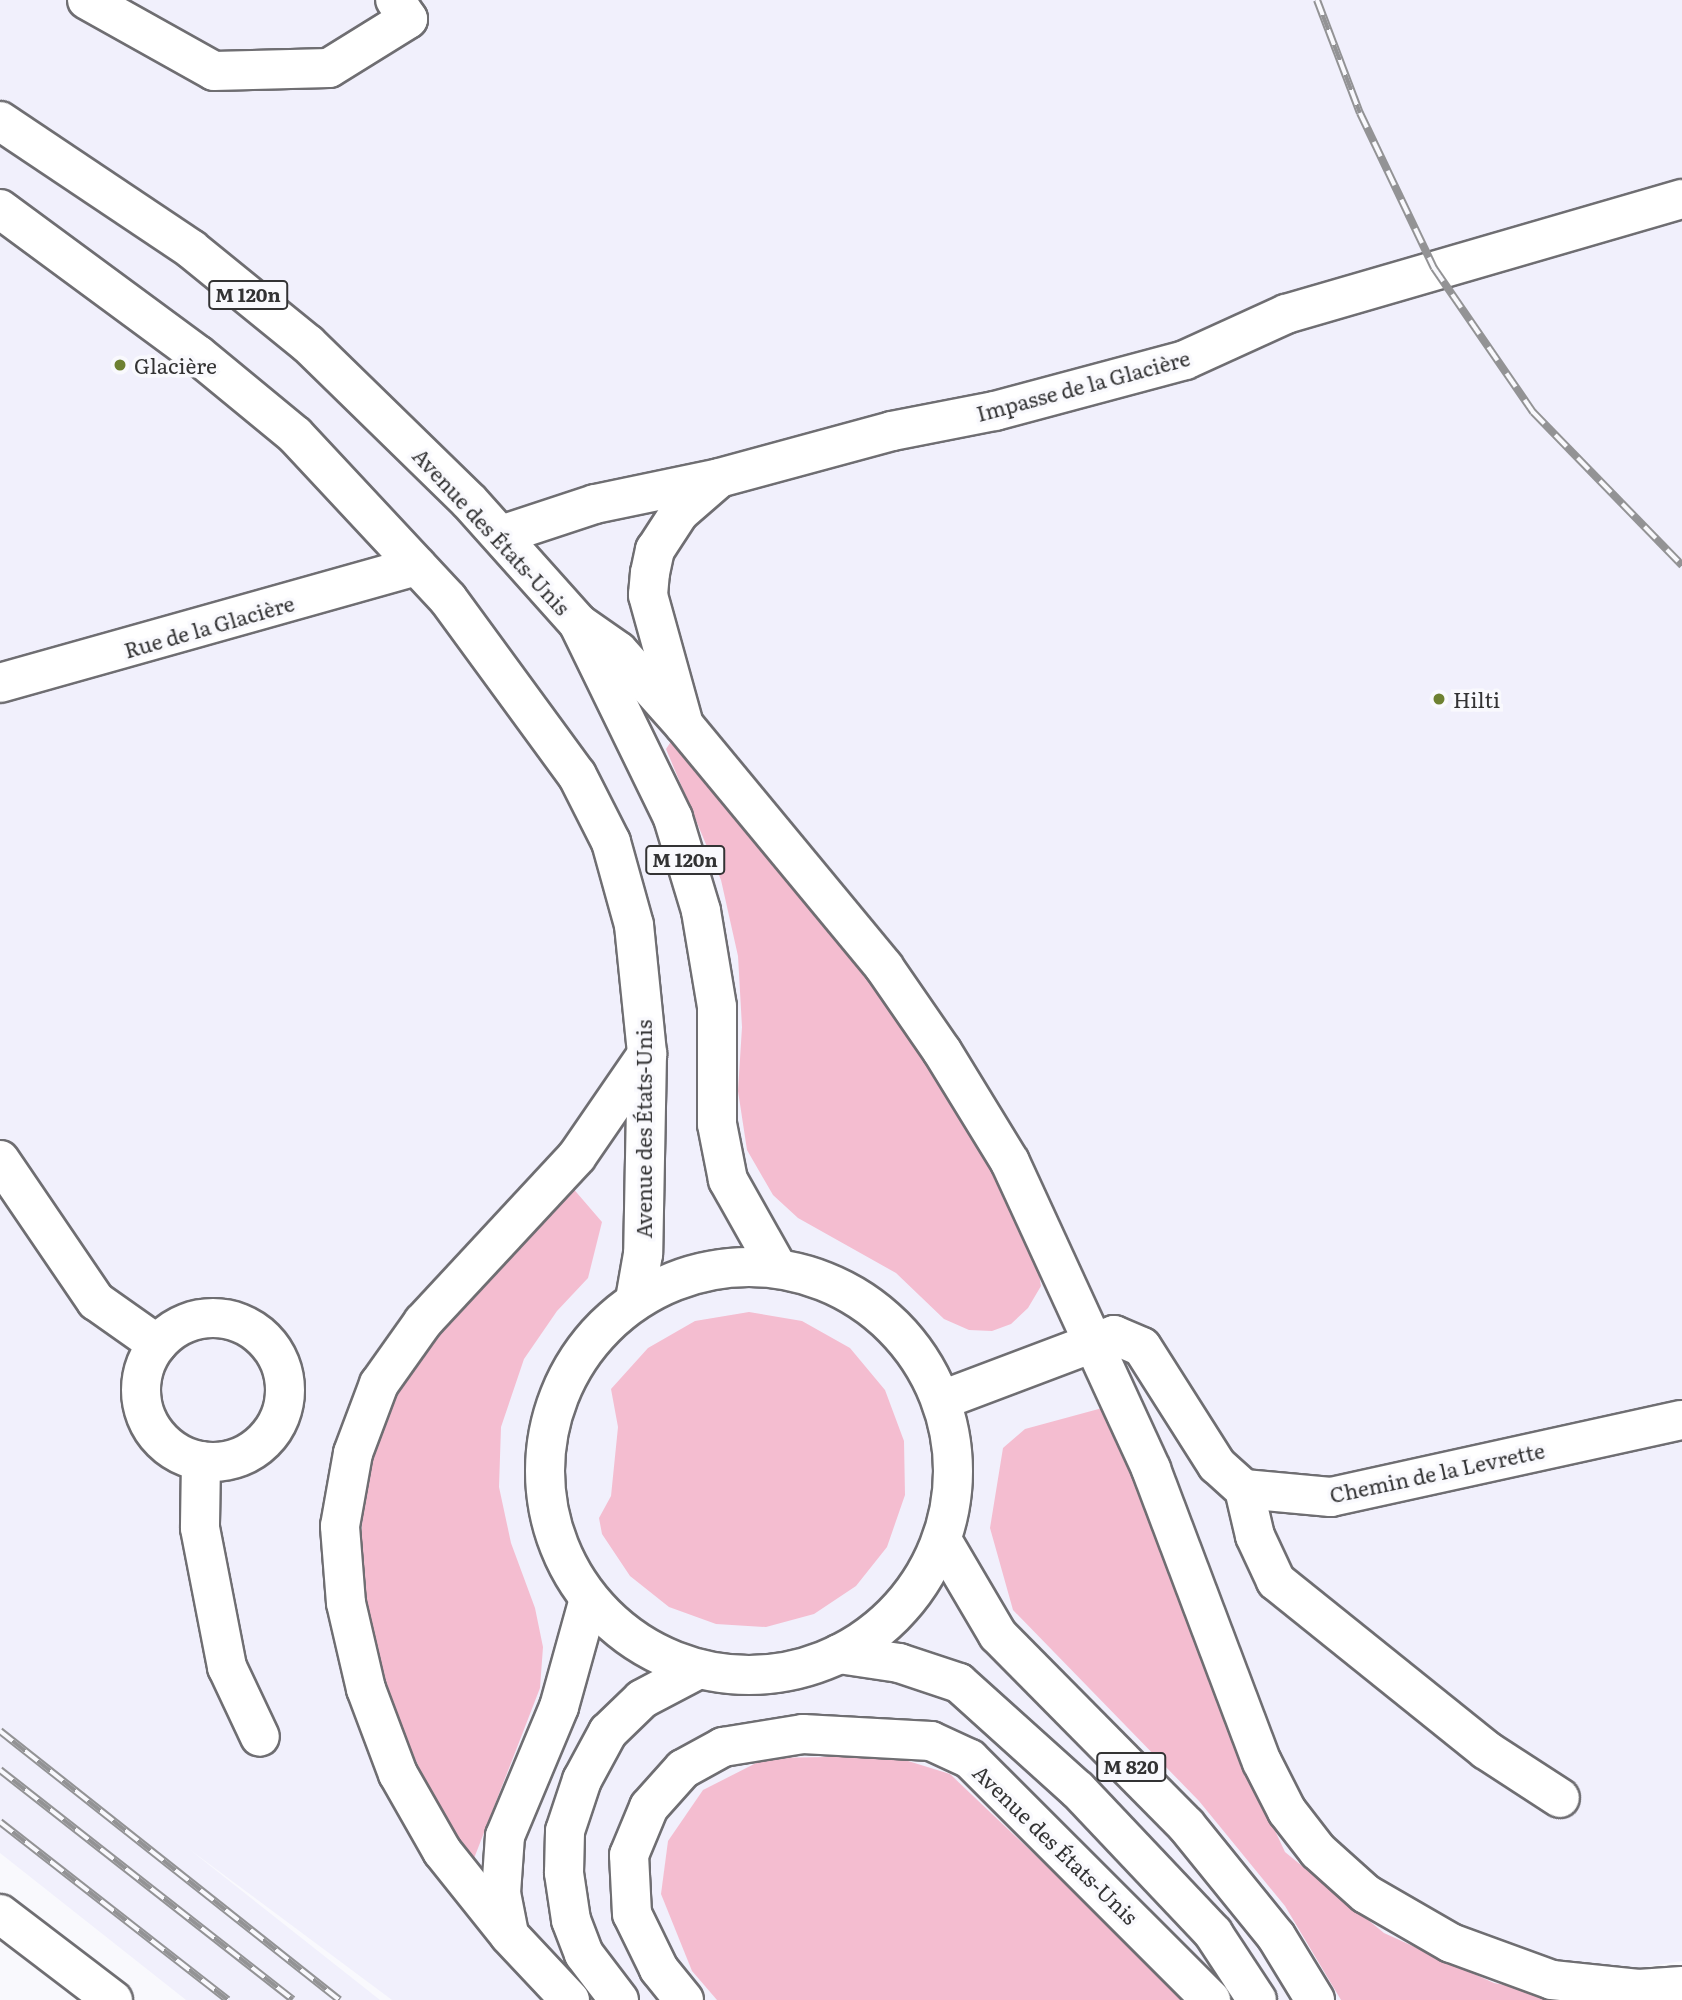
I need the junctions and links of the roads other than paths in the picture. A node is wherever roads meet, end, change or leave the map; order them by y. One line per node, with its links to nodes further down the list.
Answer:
1 (87, 0): 2 (main road)
2 (396, 0)
3 (0, 121): 7 (main road, Avenue des États-Unis / M 120n)
4 (1682, 199): 6 (main road, Impasse de la Glacière)
5 (0, 209): 8 (main road, Avenue des États-Unis / M 120n)
6 (719, 478): 7 (main road, Impasse de la Glacière); 11 (main road, Impasse de la Glacière)
7 (501, 535): 9 (main road, Avenue des États-Unis / M 120n)
8 (417, 566): 10 (main road, Rue de la Glacière); 12 (main road, Avenue des États-Unis / M 120n)
9 (578, 623): 11 (main road); 14 (main road, Avenue des États-Unis / M 120n)
10 (0, 683)
11 (684, 725): 16 (main road)
12 (647, 1054): 15 (main road, Avenue des États-Unis / M 120n); 29 (main road)
13 (0, 1160): 17 (main road)
14 (777, 1267): 15 (main road); 18 (main road)
15 (635, 1300): 23 (main road)
16 (1097, 1344): 18 (main road); 21 (main road); 30 (main road)
17 (157, 1345): 20 (main road); 20 (main road)
18 (942, 1401): 22 (main road)
19 (1682, 1420): 21 (main road, Chemin de la Levrette)
20 (201, 1461): 26 (main road)
21 (1244, 1489): 27 (main road)
22 (942, 1540): 24 (main road); 37 (main road, M 820)
23 (589, 1599): 25 (main road); 29 (main road)
24 (839, 1654): 25 (main road); 36 (main road, M 820)
25 (699, 1669): 33 (main road)
26 (260, 1738)
27 (1560, 1798)
28 (0, 1914): 31 (main road)
29 (509, 1936): 32 (main road)
30 (1682, 1986)
31 (113, 2000)
32 (570, 2000)
33 (619, 2000)
34 (684, 2000): 35 (main road, Avenue des États-Unis)
35 (1211, 2000)
36 (1256, 2000)
37 (1315, 2000)

